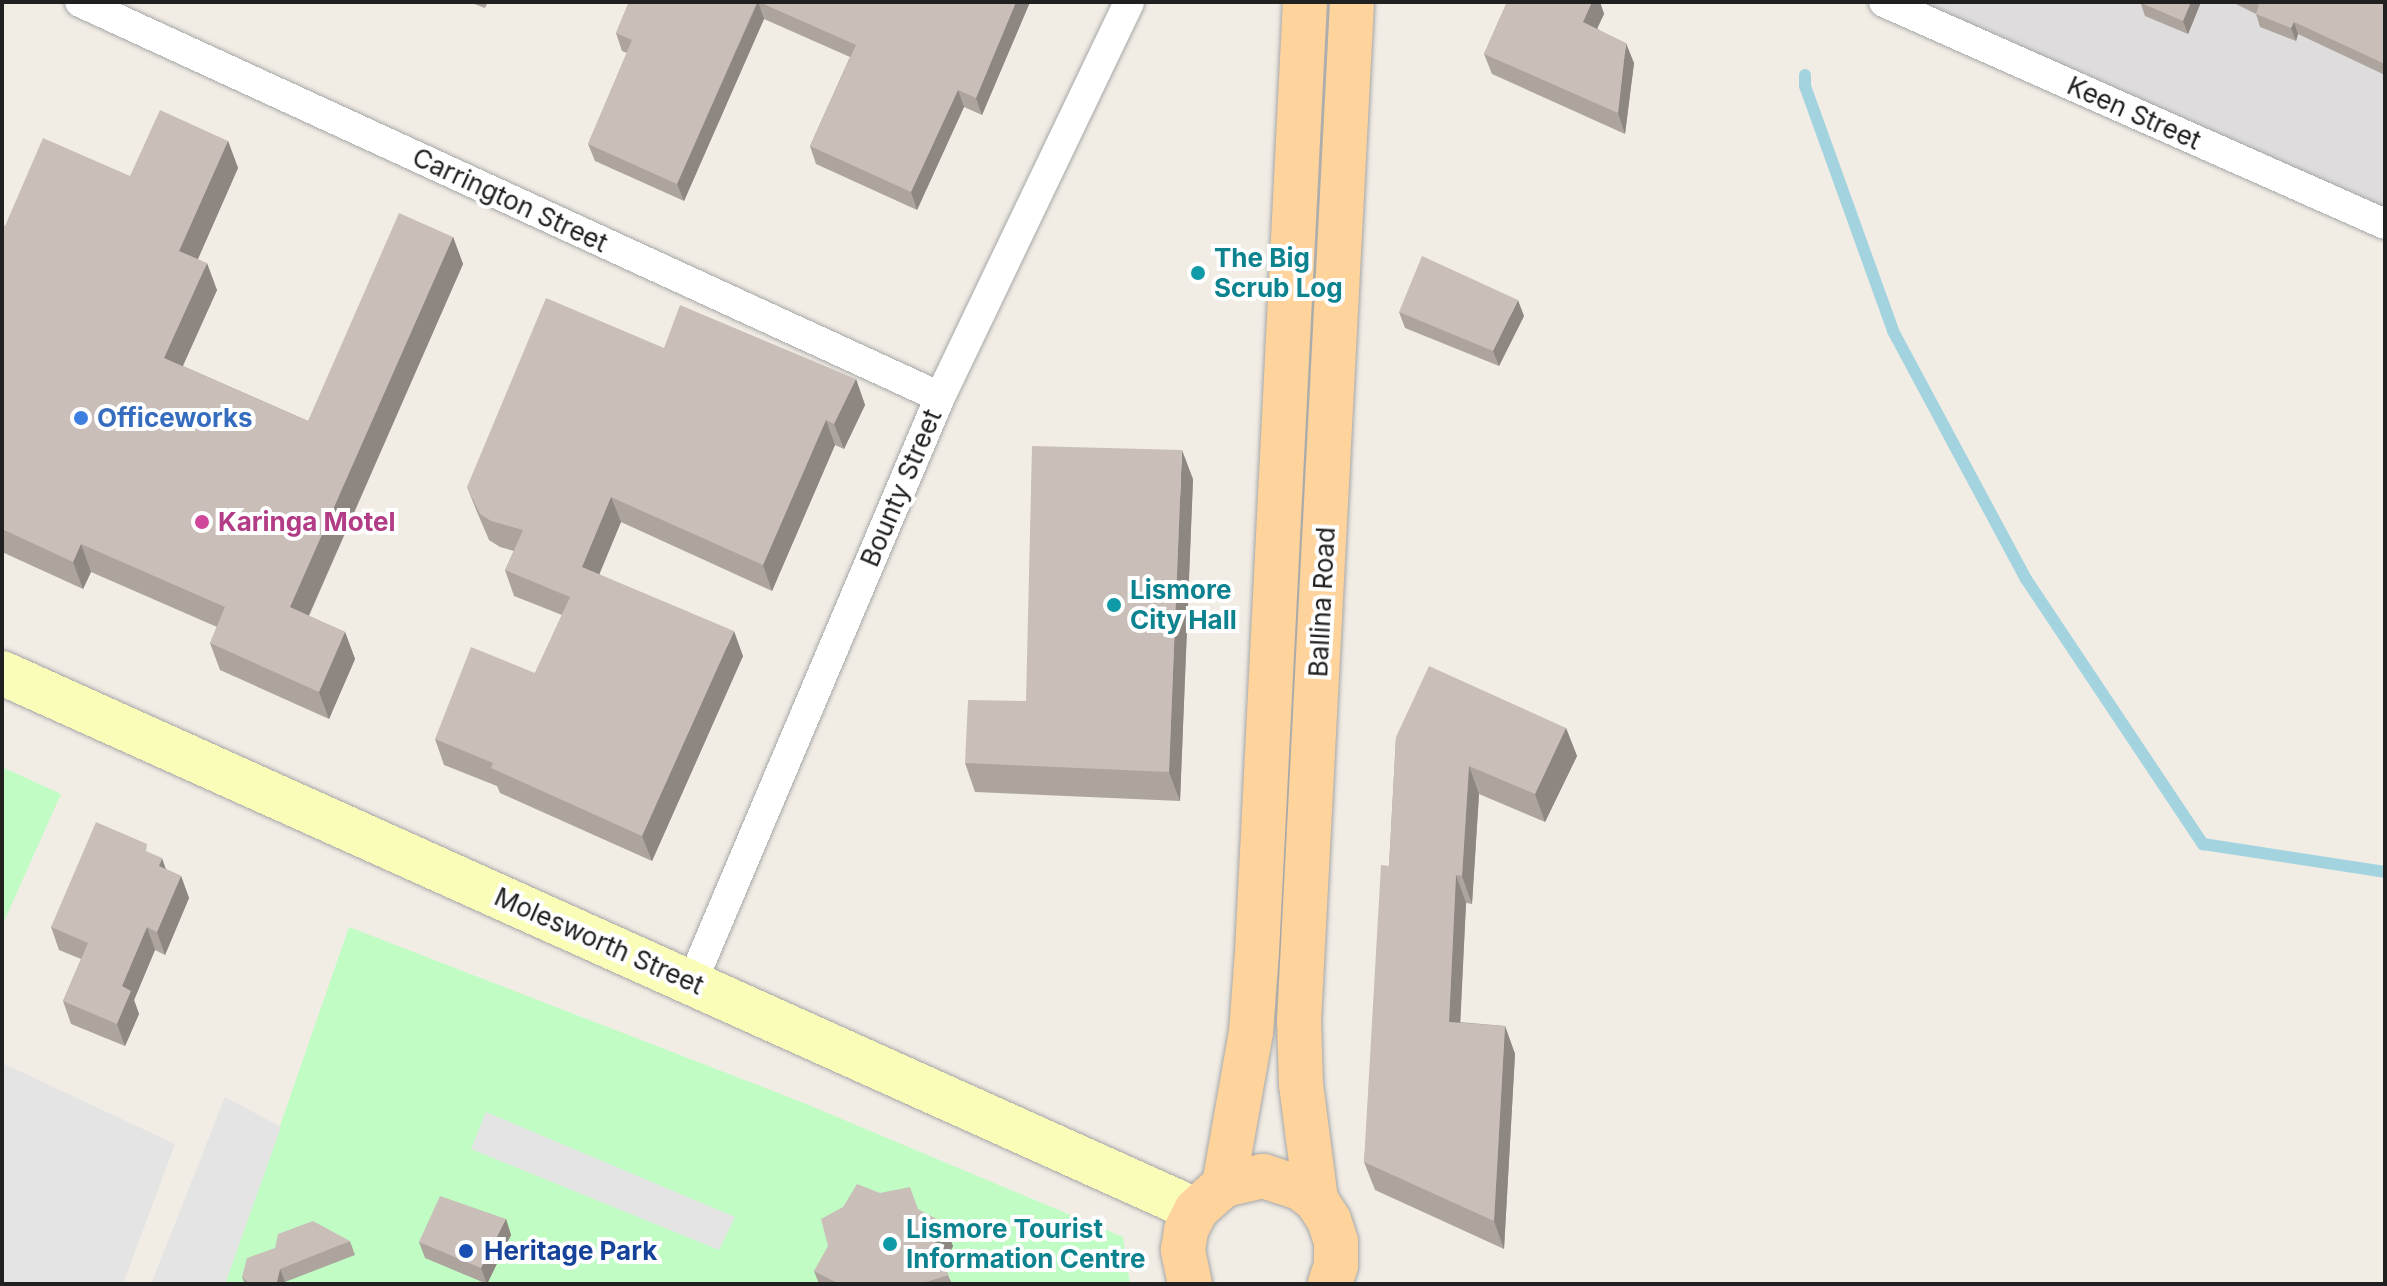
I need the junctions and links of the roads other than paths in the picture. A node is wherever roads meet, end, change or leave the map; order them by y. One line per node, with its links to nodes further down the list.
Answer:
1 (80, 2): 7 (street, Carrington Street)
2 (1129, 2): 7 (street, Bounty Street)
3 (1305, 2): 10 (main road, Ballina Road)
4 (1352, 2): 11 (main road, Ballina Road)
5 (1884, 2): 6 (street, Keen Street)
6 (2385, 224)
7 (940, 397): 9 (street, Bounty Street)
8 (2, 673): 9 (street, Molesworth Street)
9 (692, 982): 10 (street, Molesworth Street)
10 (1210, 1198): 11 (main road); 12 (main road, Ballina Road)
11 (1316, 1200): 13 (main road, Ballina Road)
12 (1190, 1284)
13 (1330, 1284)

